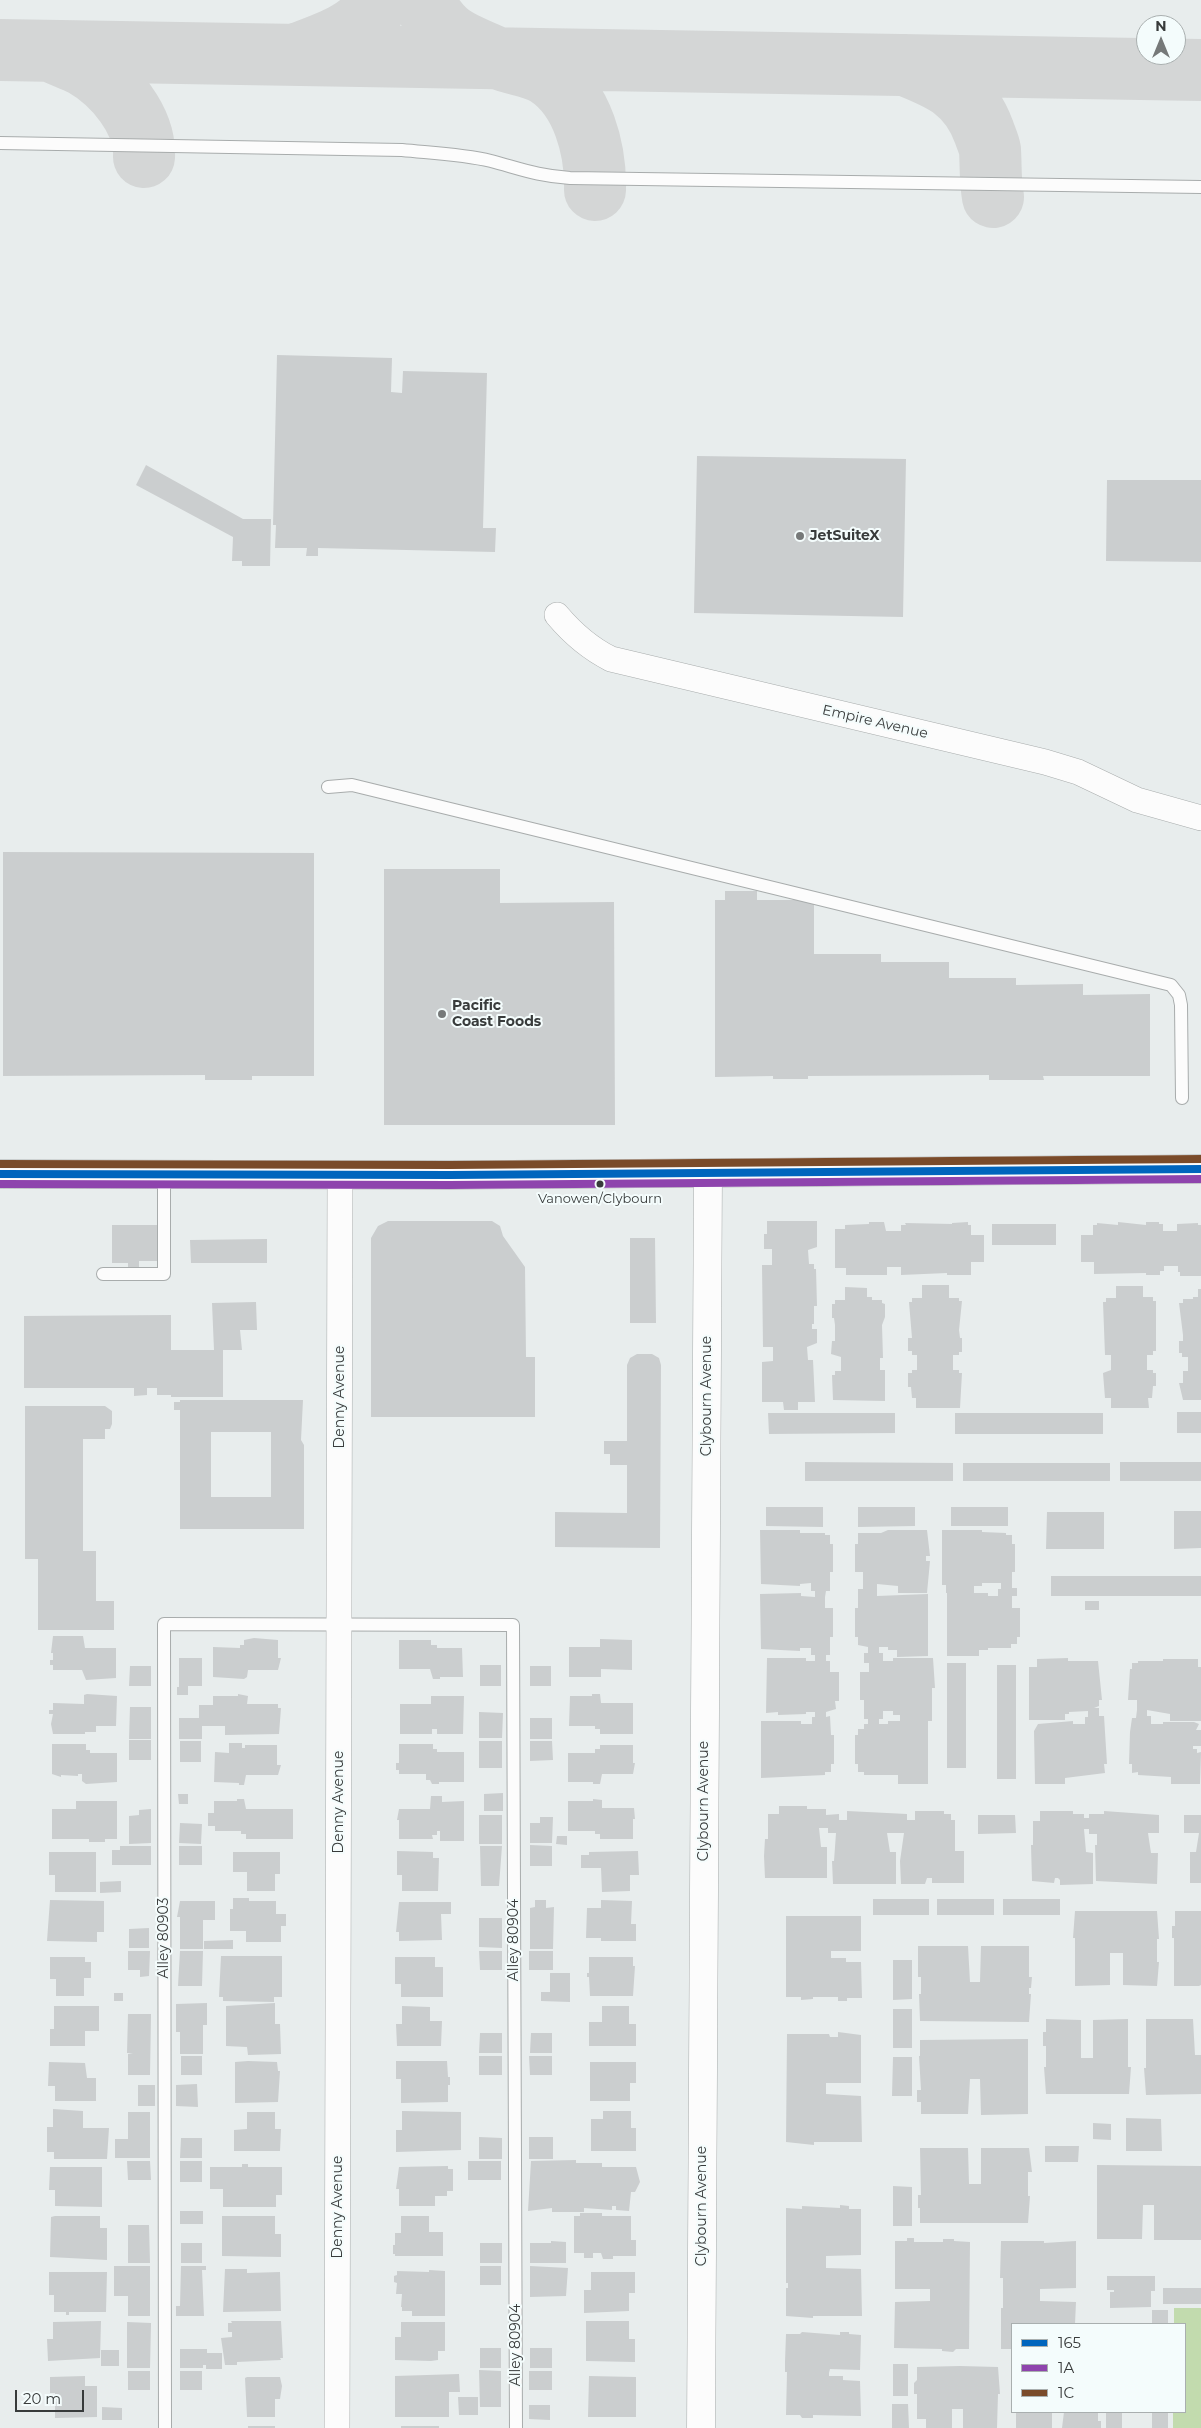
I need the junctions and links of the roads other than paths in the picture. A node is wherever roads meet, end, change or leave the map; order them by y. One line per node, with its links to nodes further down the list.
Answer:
1 (0, 143): 2 (lane)
2 (1201, 187)
3 (557, 615): 5 (street, Empire Avenue)
4 (328, 788): 6 (lane)
5 (1201, 818)
6 (1182, 1098)
7 (1201, 1169): 8 (street)
8 (708, 1173): 11 (street); 17 (street, Clybourn Avenue)
9 (0, 1174): 10 (street)
10 (164, 1175): 11 (street); 12 (lane)
11 (340, 1175): 13 (street, Denny Avenue)
12 (102, 1274)
13 (340, 1624): 14 (lane, Alley 80903); 15 (street, Denny Avenue); 16 (lane, Alley 80904)
14 (165, 2428)
15 (337, 2428)
16 (516, 2428)
17 (701, 2428)

